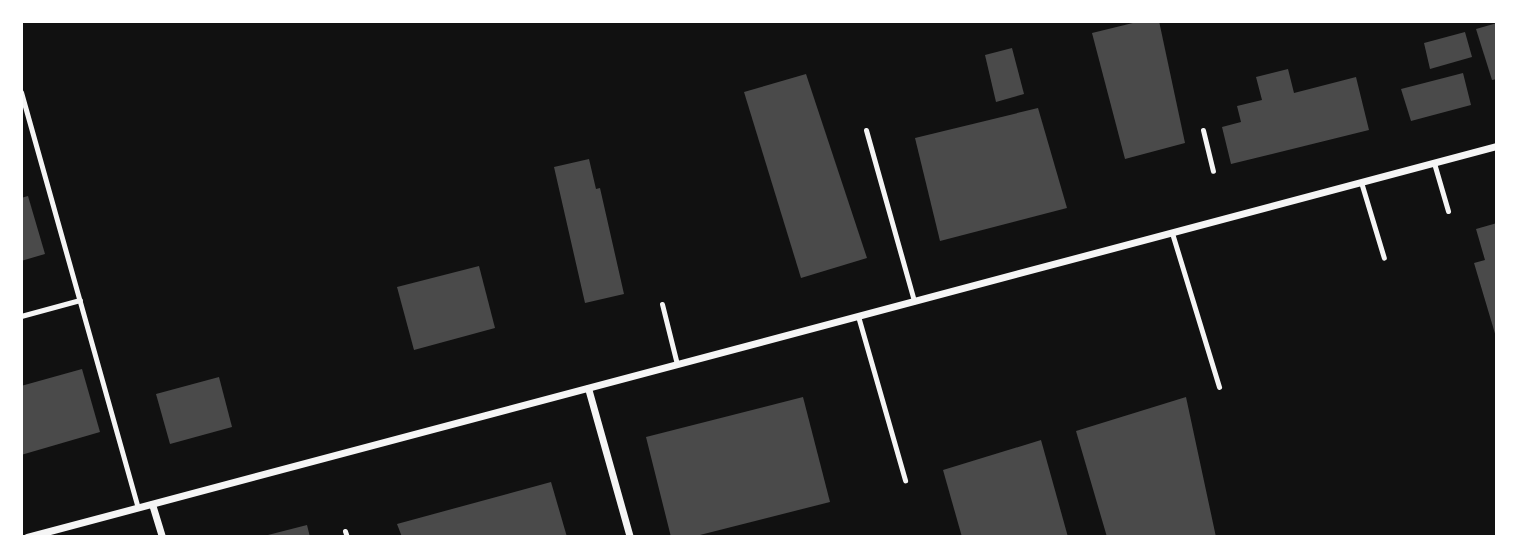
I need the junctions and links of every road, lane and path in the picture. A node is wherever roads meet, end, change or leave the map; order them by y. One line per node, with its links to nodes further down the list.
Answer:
1 (21, 92): 11 (lane)
2 (866, 130): 12 (lane)
3 (1203, 130): 6 (lane)
4 (1497, 146): 5 (street)
5 (1434, 163): 7 (street); 8 (lane)
6 (1213, 171)
7 (1361, 182): 9 (street); 10 (lane)
8 (1448, 211)
9 (1172, 233): 12 (street); 17 (lane)
10 (1384, 258)
11 (80, 300): 14 (lane); 21 (lane)
12 (914, 301): 15 (street)
13 (662, 304): 16 (lane)
14 (21, 316)
15 (858, 316): 16 (street); 19 (lane)
16 (677, 364): 18 (street)
17 (1219, 387)
18 (588, 388): 20 (street); 24 (street)
19 (905, 481)
20 (152, 504): 21 (street); 23 (street)
21 (138, 507): 22 (street)
22 (27, 537)
23 (162, 537)
24 (630, 537)

